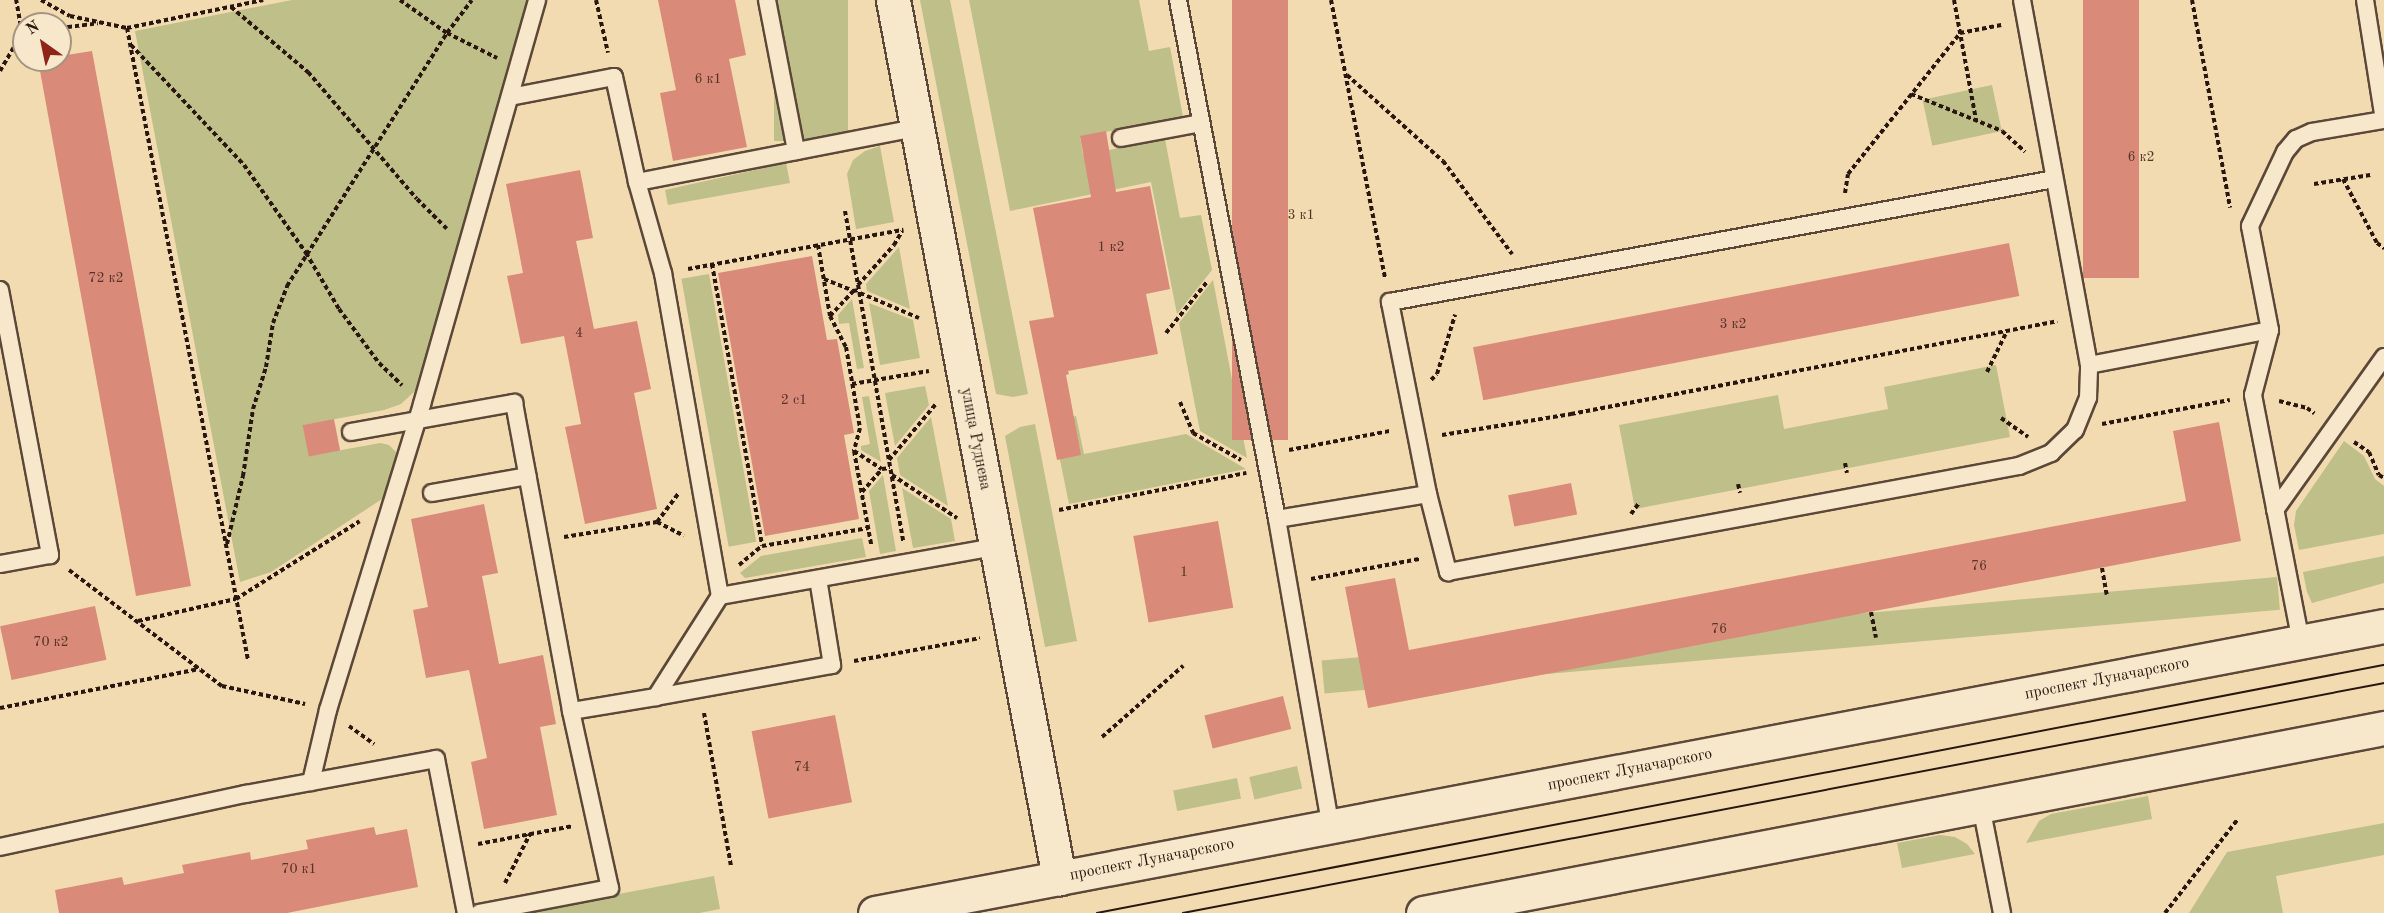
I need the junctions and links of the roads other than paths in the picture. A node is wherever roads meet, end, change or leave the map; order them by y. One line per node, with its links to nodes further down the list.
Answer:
1 (537, 0): 7 (lane)
2 (767, 0): 11 (lane)
3 (893, 0): 9 (main road, улица Руднева)
4 (1178, 0): 8 (lane)
5 (2022, 0): 12 (lane)
6 (2365, 0): 15 (lane)
7 (510, 97): 13 (lane); 18 (lane)
8 (1201, 123): 10 (lane); 24 (lane)
9 (916, 128): 11 (lane); 25 (main road, улица Руднева)
10 (1121, 138)
11 (796, 152): 13 (lane)
12 (2054, 179): 17 (lane); 22 (lane)
13 (637, 182): 28 (lane)
14 (0, 290): 26 (lane)
15 (2270, 330): 17 (lane); 23 (lane)
16 (2384, 357): 23 (lane)
17 (2089, 365): 22 (lane)
18 (420, 412): 19 (lane); 20 (lane); 34 (lane)
19 (351, 432)
20 (527, 476): 21 (lane); 32 (lane)
21 (432, 493)
22 (1428, 494): 24 (lane)
23 (2275, 510): 30 (lane)
24 (1277, 519): 36 (lane)
25 (996, 547): 27 (lane); 38 (main road, улица Руднева)
26 (0, 564)
27 (818, 579): 28 (lane); 31 (lane)
28 (720, 596): 31 (lane)
29 (2384, 626): 30 (main road, проспект Луначарского)
30 (2301, 642): 36 (main road, проспект Луначарского)
31 (656, 697): 32 (lane)
32 (571, 711): 39 (lane)
33 (2384, 728): 35 (main road)
34 (311, 782): 37 (lane); 40 (lane)
35 (1981, 806): 42 (main road); 43 (lane)
36 (1331, 827): 38 (main road, проспект Луначарского)
37 (0, 848)
38 (1059, 878): 41 (main road, проспект Луначарского)
39 (485, 912)
40 (466, 913)
41 (875, 913)
42 (1423, 913)
43 (2002, 913)

